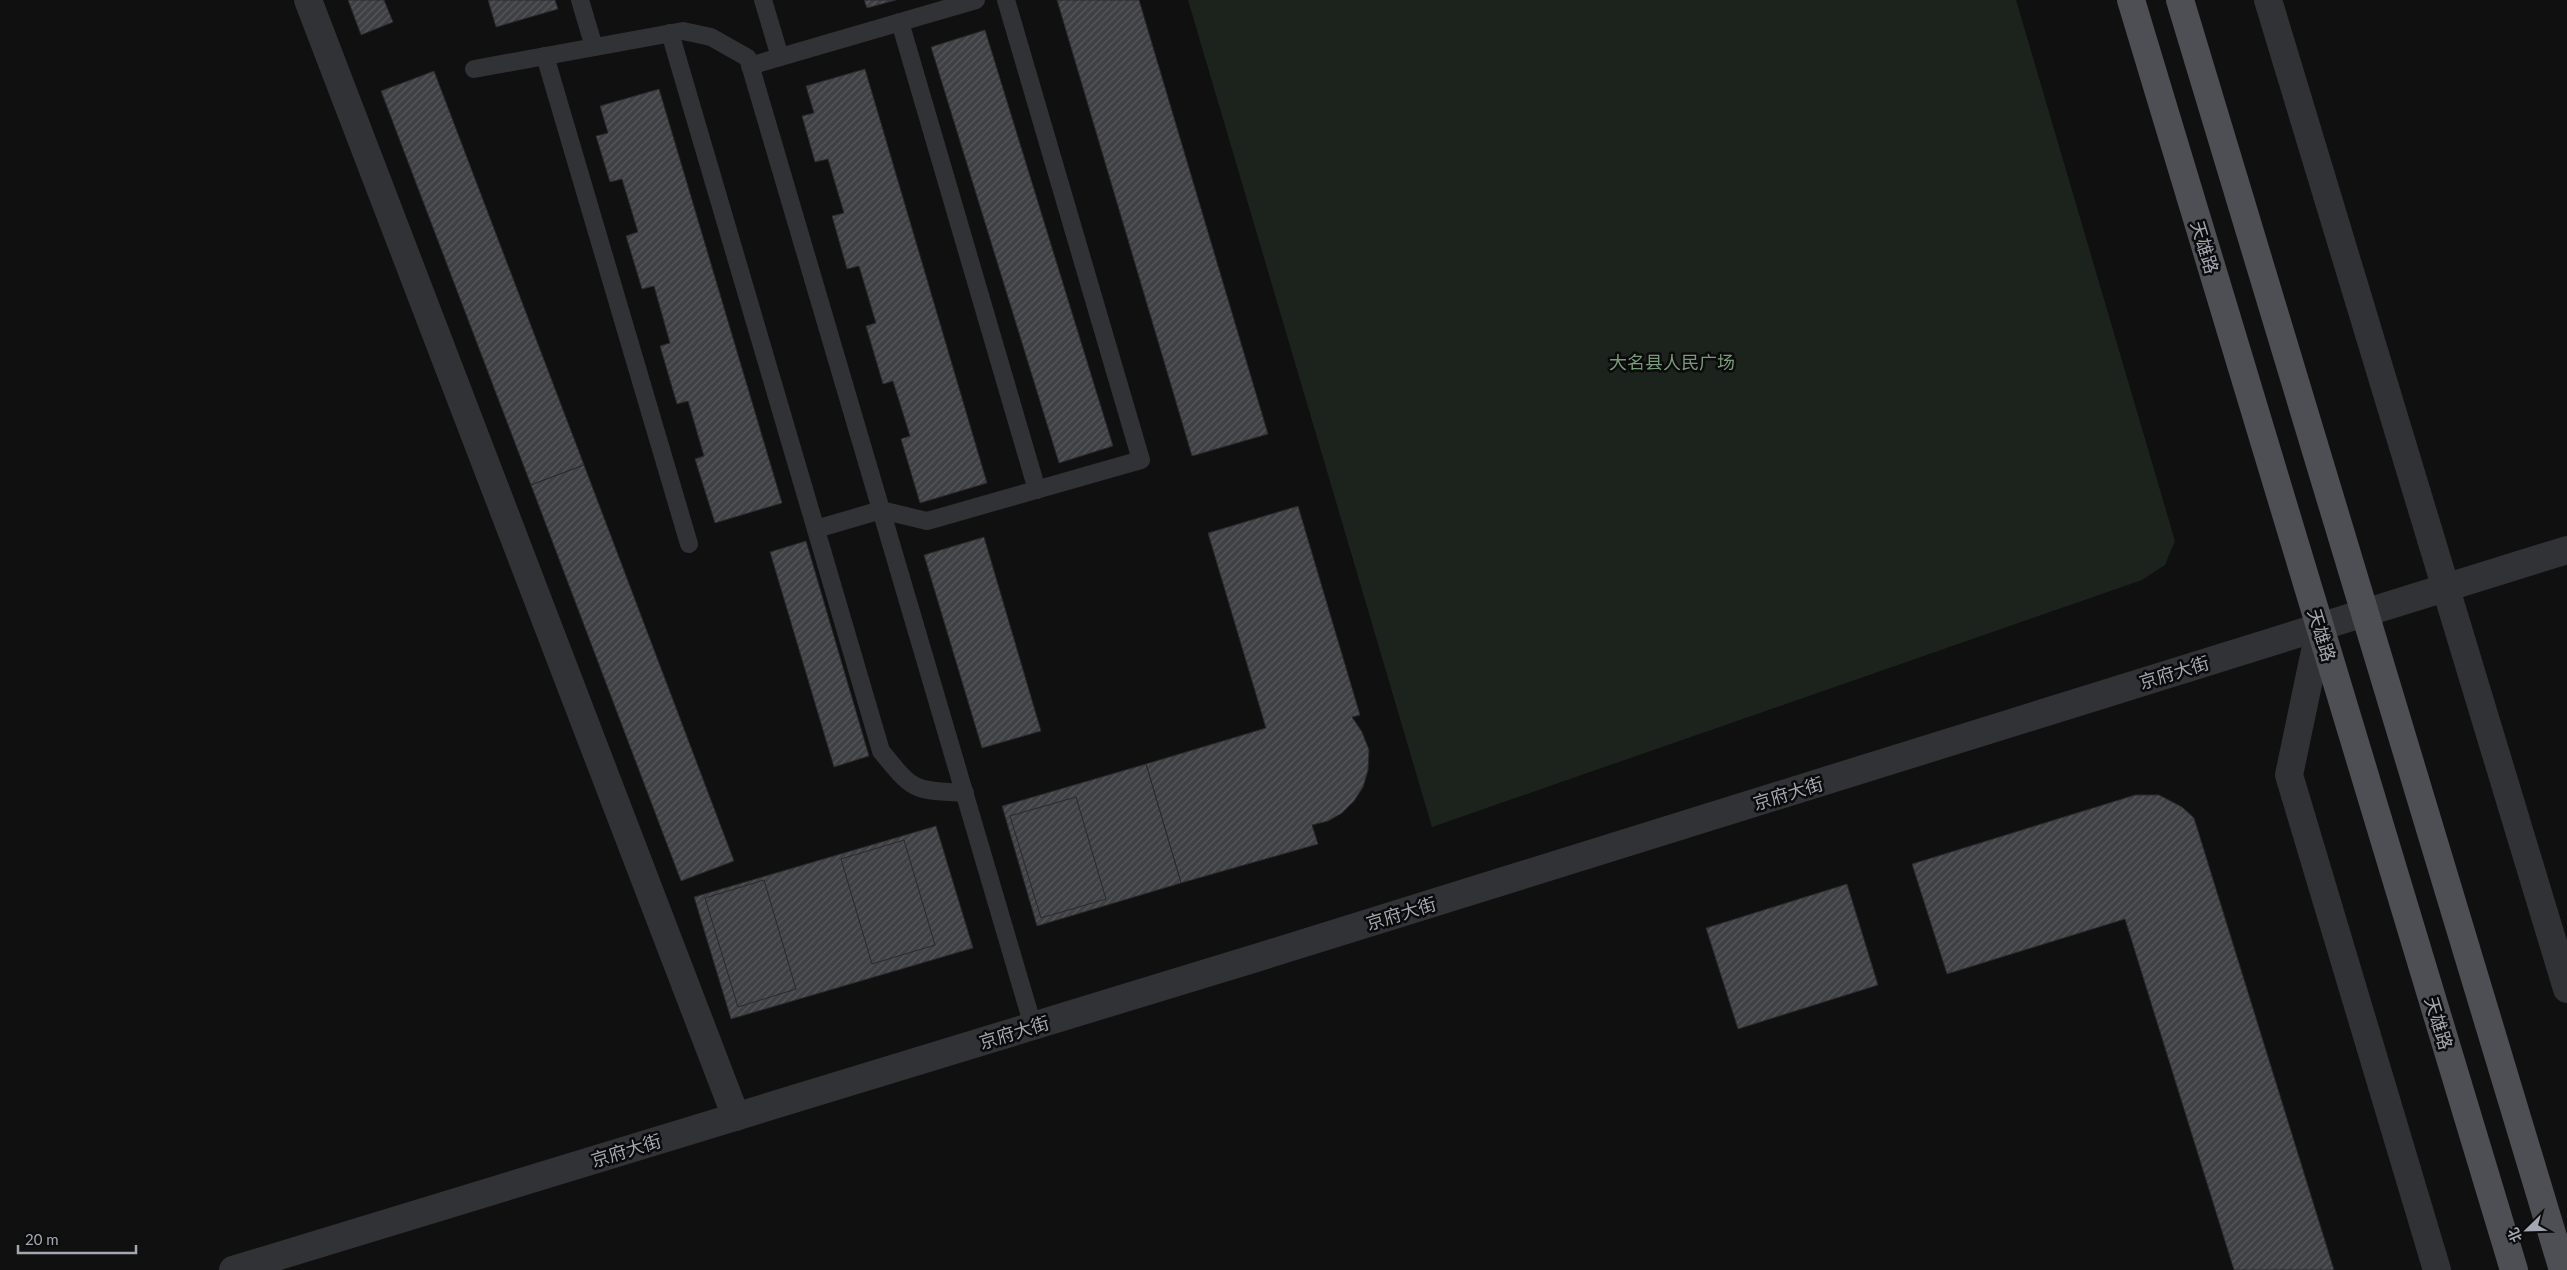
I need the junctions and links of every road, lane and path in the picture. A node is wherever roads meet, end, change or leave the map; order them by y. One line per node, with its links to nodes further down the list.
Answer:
1 (308, 0): 27 (street)
2 (580, 0): 11 (lane)
3 (763, 0): 13 (lane)
4 (1006, 0): 16 (lane)
5 (2130, 0): 23 (main road, 天雄路)
6 (2180, 0): 22 (main road)
7 (2268, 0): 21 (street)
8 (966, 2): 9 (lane)
9 (900, 22): 13 (lane); 16 (lane)
10 (670, 33): 11 (lane); 14 (lane); 18 (lane)
11 (594, 47): 12 (lane)
12 (545, 56): 15 (lane); 19 (lane)
13 (780, 57): 14 (lane)
14 (750, 66): 17 (lane)
15 (474, 69)
16 (1037, 490): 17 (lane)
17 (881, 510): 18 (lane); 24 (lane)
18 (816, 529): 24 (lane)
19 (689, 544)
20 (2567, 550): 21 (street, 京府大街)
21 (2445, 588): 22 (street, 京府大街); 25 (street)
22 (2364, 613): 23 (street, 京府大街); 31 (main road)
23 (2320, 627): 26 (street, 京府大街); 29 (street); 30 (main road, 天雄路)
24 (965, 793): 26 (lane)
25 (2567, 989)
26 (1033, 1026): 27 (street, 京府大街)
27 (736, 1117): 28 (street, 京府大街)
28 (233, 1270)
29 (2437, 1270)
30 (2514, 1270)
31 (2563, 1270)

